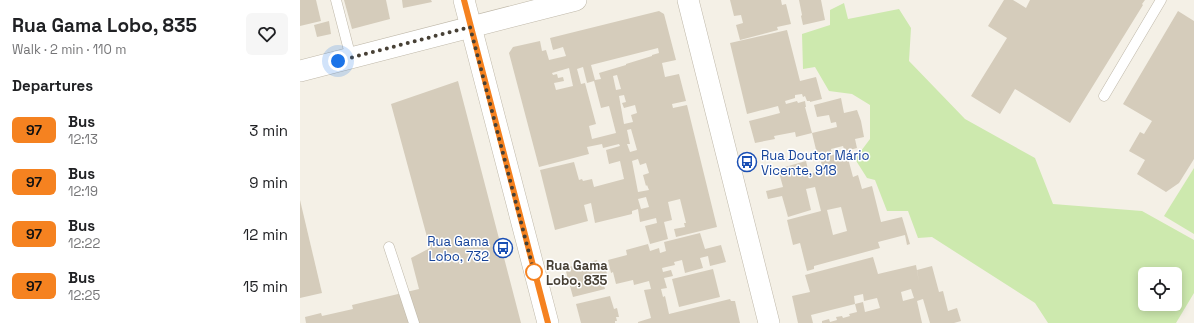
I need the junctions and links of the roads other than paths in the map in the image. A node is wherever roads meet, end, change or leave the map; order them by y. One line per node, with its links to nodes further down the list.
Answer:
1 (336, 0): 7 (lane)
2 (464, 0): 6 (street)
3 (576, 0): 6 (street)
4 (688, 0): 13 (street)
5 (1161, 0): 9 (lane)
6 (470, 27): 7 (street); 12 (street)
7 (350, 58): 8 (street)
8 (300, 71)
9 (1104, 96)
10 (389, 247): 11 (lane)
11 (414, 323)
12 (548, 323)
13 (770, 323)

